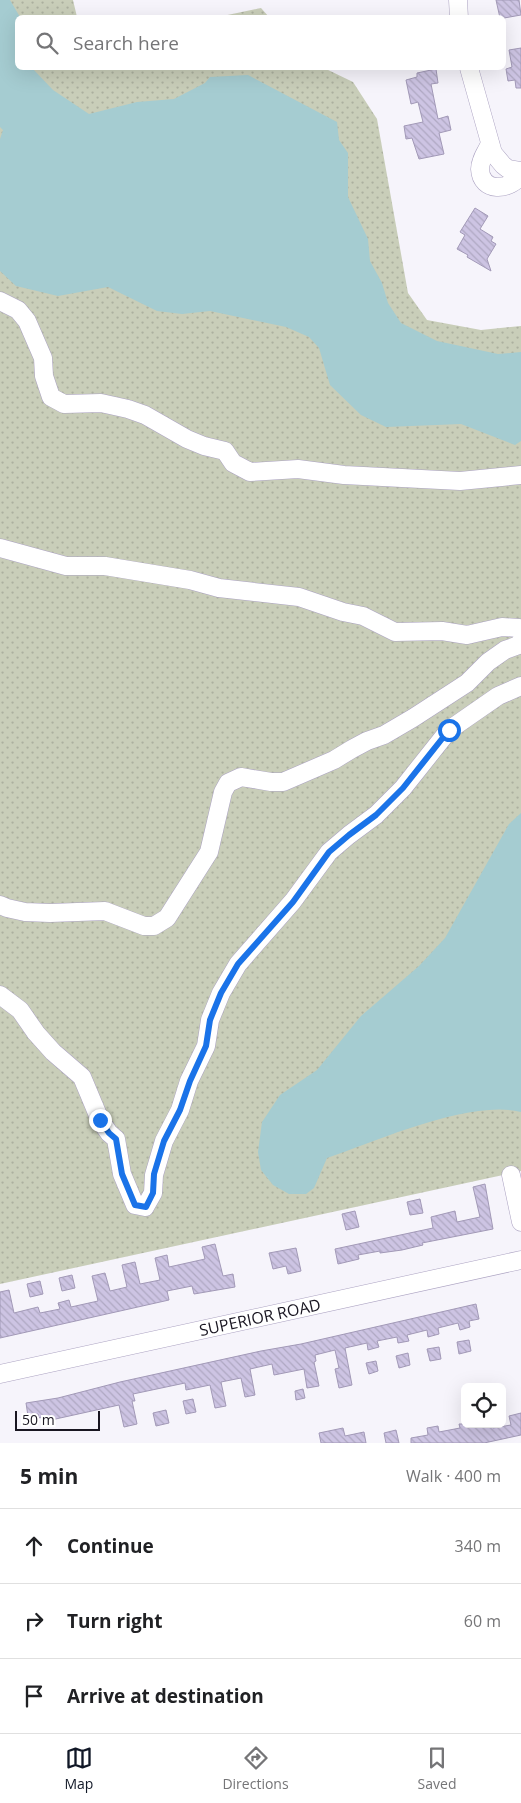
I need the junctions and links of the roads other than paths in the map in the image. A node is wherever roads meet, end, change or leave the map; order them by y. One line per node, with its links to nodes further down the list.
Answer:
1 (458, 0): 2 (street)
2 (459, 15)
3 (470, 70): 4 (street)
4 (490, 144): 5 (street); 6 (street)
5 (521, 171)
6 (521, 175)
7 (0, 301): 8 (street)
8 (521, 475)
9 (0, 548): 10 (street)
10 (521, 631)
11 (521, 642): 13 (street)
12 (521, 686): 14 (street)
13 (0, 905)
14 (0, 995)
15 (511, 1175): 16 (street)
16 (521, 1222)
17 (521, 1260): 18 (street, SUPERIOR ROAD)
18 (0, 1374)

